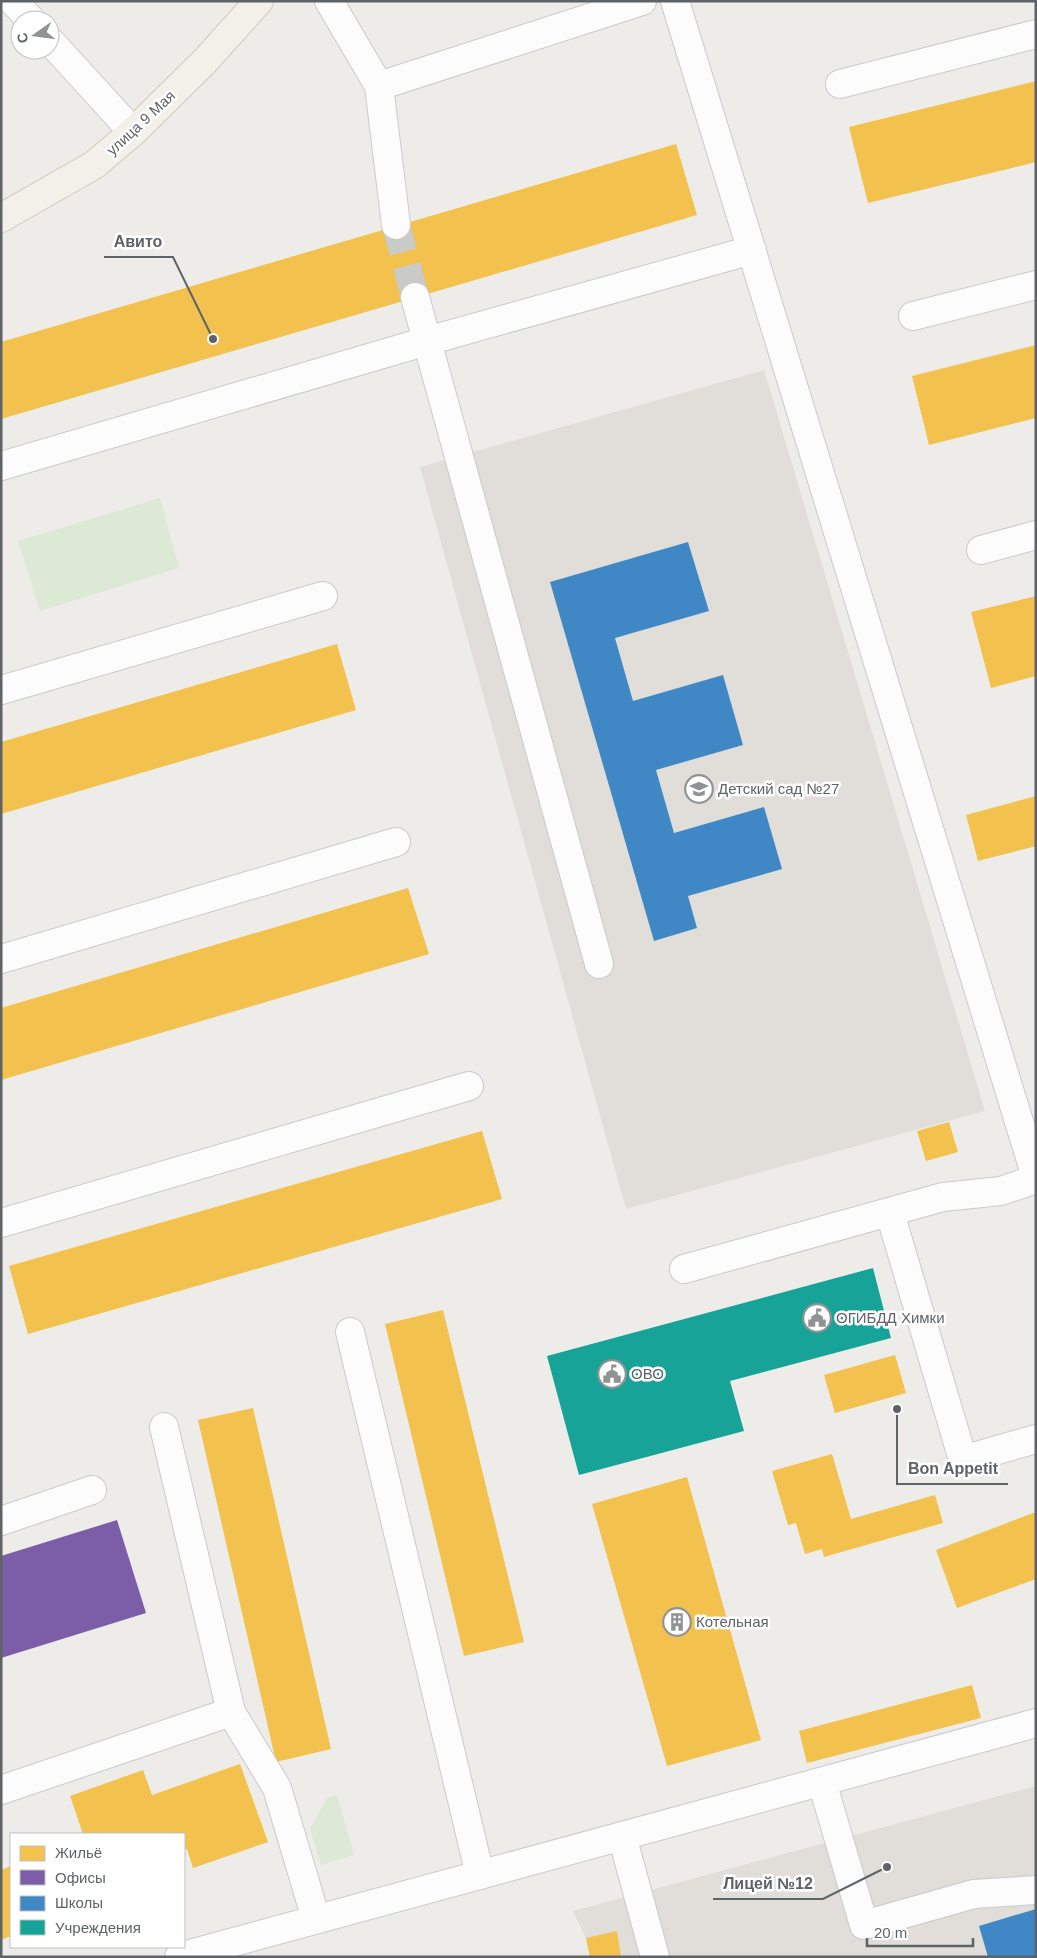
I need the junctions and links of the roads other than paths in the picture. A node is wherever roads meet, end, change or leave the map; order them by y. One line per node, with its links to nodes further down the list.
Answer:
1 (259, 1): 9 (main road, улица 9 Мая)
2 (329, 1): 8 (street)
3 (642, 1): 8 (street)
4 (675, 1): 12 (street)
5 (1036, 34): 7 (street)
6 (60, 52): 9 (street)
7 (840, 84)
8 (379, 86): 11 (street)
9 (133, 132): 10 (main road, улица 9 Мая)
10 (1, 218)
11 (396, 225)
12 (752, 250): 16 (street); 26 (street)
13 (1036, 284): 15 (street)
14 (416, 297): 16 (street)
15 (913, 316)
16 (427, 341): 17 (street); 24 (street)
17 (1, 466)
18 (1036, 535): 19 (street)
19 (981, 550)
20 (323, 596): 21 (street)
21 (1, 690)
22 (396, 842): 23 (street)
23 (1, 959)
24 (599, 964)
25 (469, 1086): 28 (street)
26 (1036, 1178): 27 (street)
27 (890, 1213): 29 (street); 32 (street)
28 (1, 1223)
29 (684, 1270)
30 (350, 1332): 40 (street)
31 (164, 1427): 35 (street)
32 (1036, 1439)
33 (92, 1490): 34 (street)
34 (1, 1521)
35 (230, 1712): 38 (street); 42 (street)
36 (1036, 1723): 37 (street)
37 (822, 1782): 39 (street); 41 (street)
38 (1, 1790)
39 (622, 1836): 40 (street); 44 (street)
40 (480, 1875): 42 (street)
41 (1036, 1890)
42 (316, 1919): 43 (street)
43 (180, 1957)
44 (656, 1957)

